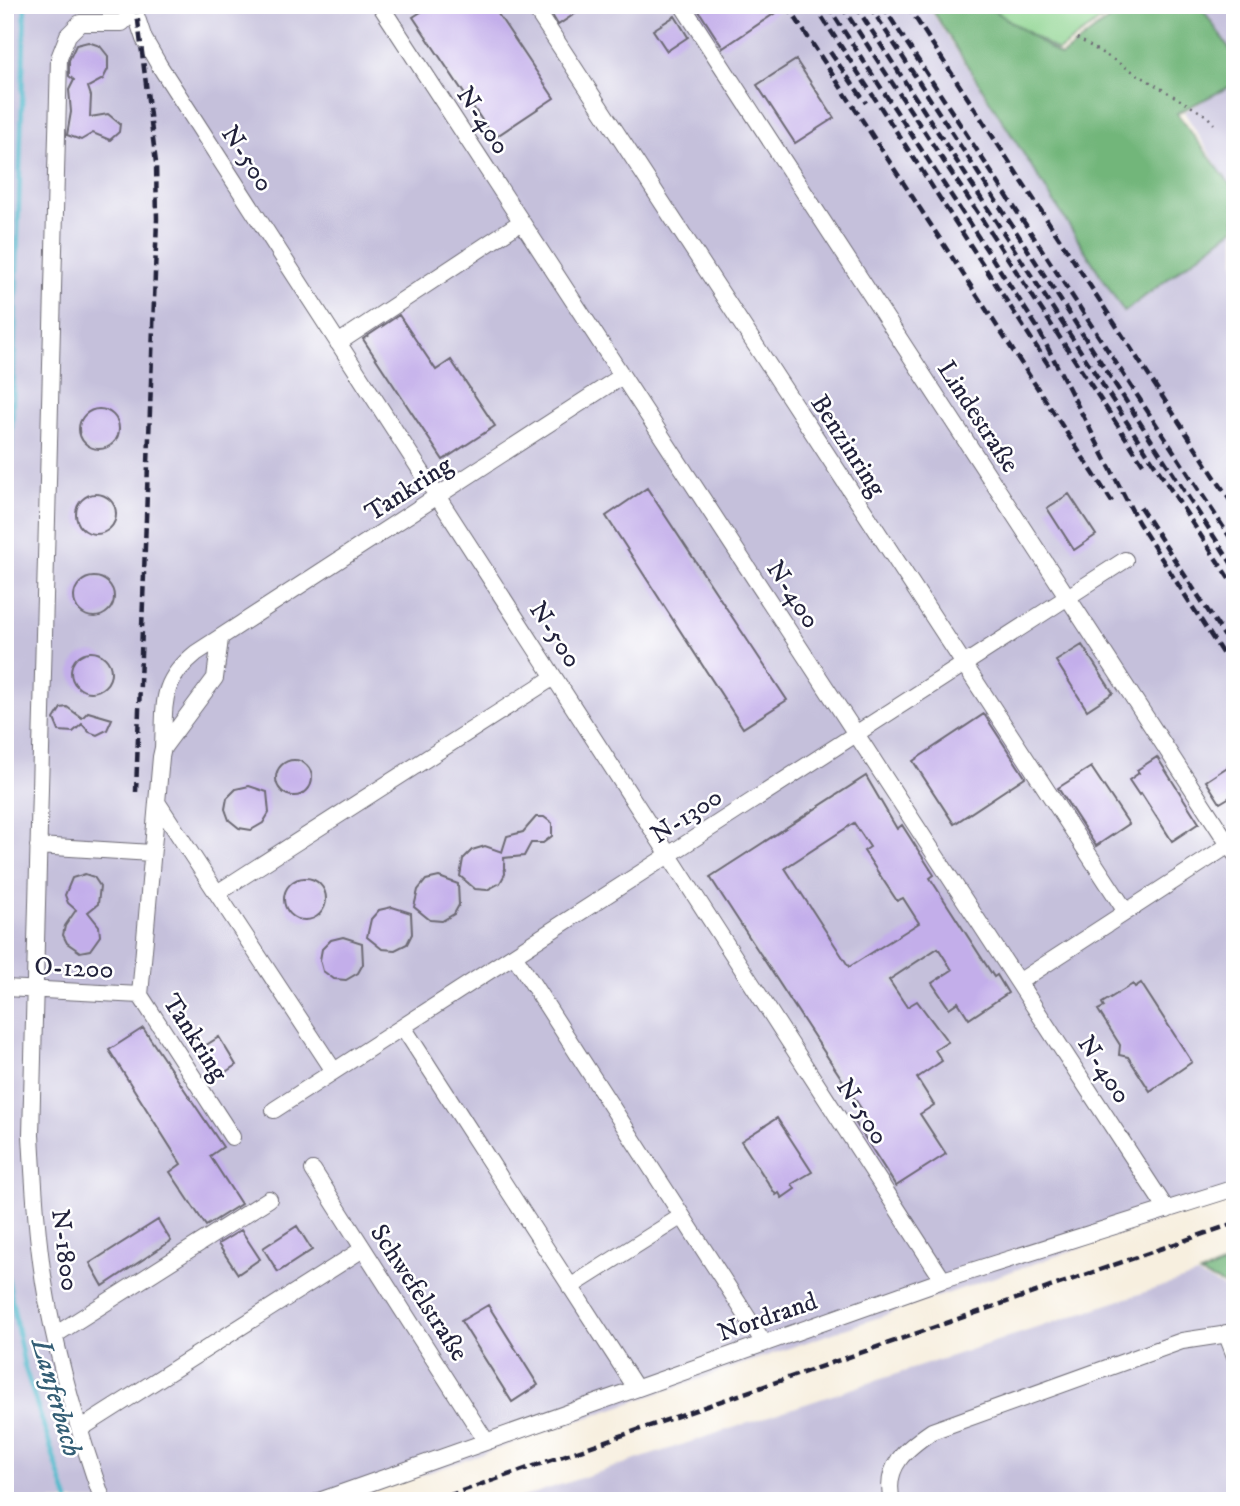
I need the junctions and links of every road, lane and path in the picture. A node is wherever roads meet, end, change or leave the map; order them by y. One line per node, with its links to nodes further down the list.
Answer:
1 (534, 5): 14 (lane, Benzinring)
2 (682, 5): 12 (lane, Lindestraße)
3 (381, 6): 7 (lane, N-400)
4 (137, 8): 8 (lane, N-500); 19 (lane, N-1800)
5 (1077, 38): 6 (path)
6 (1214, 124)
7 (521, 222): 8 (lane); 9 (lane, N-400)
8 (338, 343): 10 (lane, N-500)
9 (622, 376): 10 (lane, Tankring); 16 (lane, N-400)
10 (438, 498): 13 (lane, Tankring); 15 (lane, N-500)
11 (1125, 560): 12 (lane, N-1300)
12 (1068, 597): 14 (lane, N-1300); 20 (lane, Lindestraße)
13 (220, 639): 17 (lane); 17 (lane, Tankring)
14 (962, 664): 16 (lane, N-1300); 24 (lane, Benzinring)
15 (554, 677): 22 (lane, N-500); 23 (lane)
16 (855, 732): 22 (lane, N-1300); 26 (lane, N-400)
17 (163, 748): 18 (lane, Tankring)
18 (157, 802): 21 (lane, Tankring); 23 (lane)
19 (38, 846): 21 (lane); 28 (lane, N-1800)
20 (1232, 850): 24 (lane)
21 (152, 853): 29 (lane, Tankring)
22 (669, 856): 25 (lane, N-1300); 40 (lane, N-500)
23 (217, 893): 31 (lane)
24 (1125, 910): 26 (lane)
25 (514, 956): 30 (lane, N-1300); 38 (lane)
26 (1020, 981): 37 (lane, N-400)
27 (5, 988): 28 (lane, O-1200)
28 (35, 989): 29 (lane, O-1200); 43 (lane, N-1800)
29 (140, 995): 33 (lane, Tankring)
30 (403, 1027): 31 (lane, N-1300); 41 (lane)
31 (334, 1071): 32 (lane, N-1300)
32 (274, 1110)
33 (232, 1138)
34 (313, 1170): 39 (lane, Schwefelstraße)
35 (1235, 1188): 37 (lane, Nordrand)
36 (269, 1199): 43 (lane)
37 (1167, 1210): 40 (lane, Nordrand)
38 (682, 1216): 41 (lane); 44 (lane)
39 (363, 1249): 47 (lane); 48 (lane, Schwefelstraße)
40 (943, 1280): 44 (lane, Nordrand)
41 (570, 1287): 46 (lane)
42 (1230, 1333): 45 (lane); 51 (lane)
43 (55, 1335): 47 (lane, N-1800)
44 (764, 1343): 46 (lane, Nordrand)
45 (1235, 1356)
46 (636, 1388): 48 (lane, Nordrand)
47 (80, 1429): 49 (lane, N-1800)
48 (486, 1441): 50 (lane, Nordrand)
49 (103, 1501)
50 (319, 1501)
51 (892, 1501)

